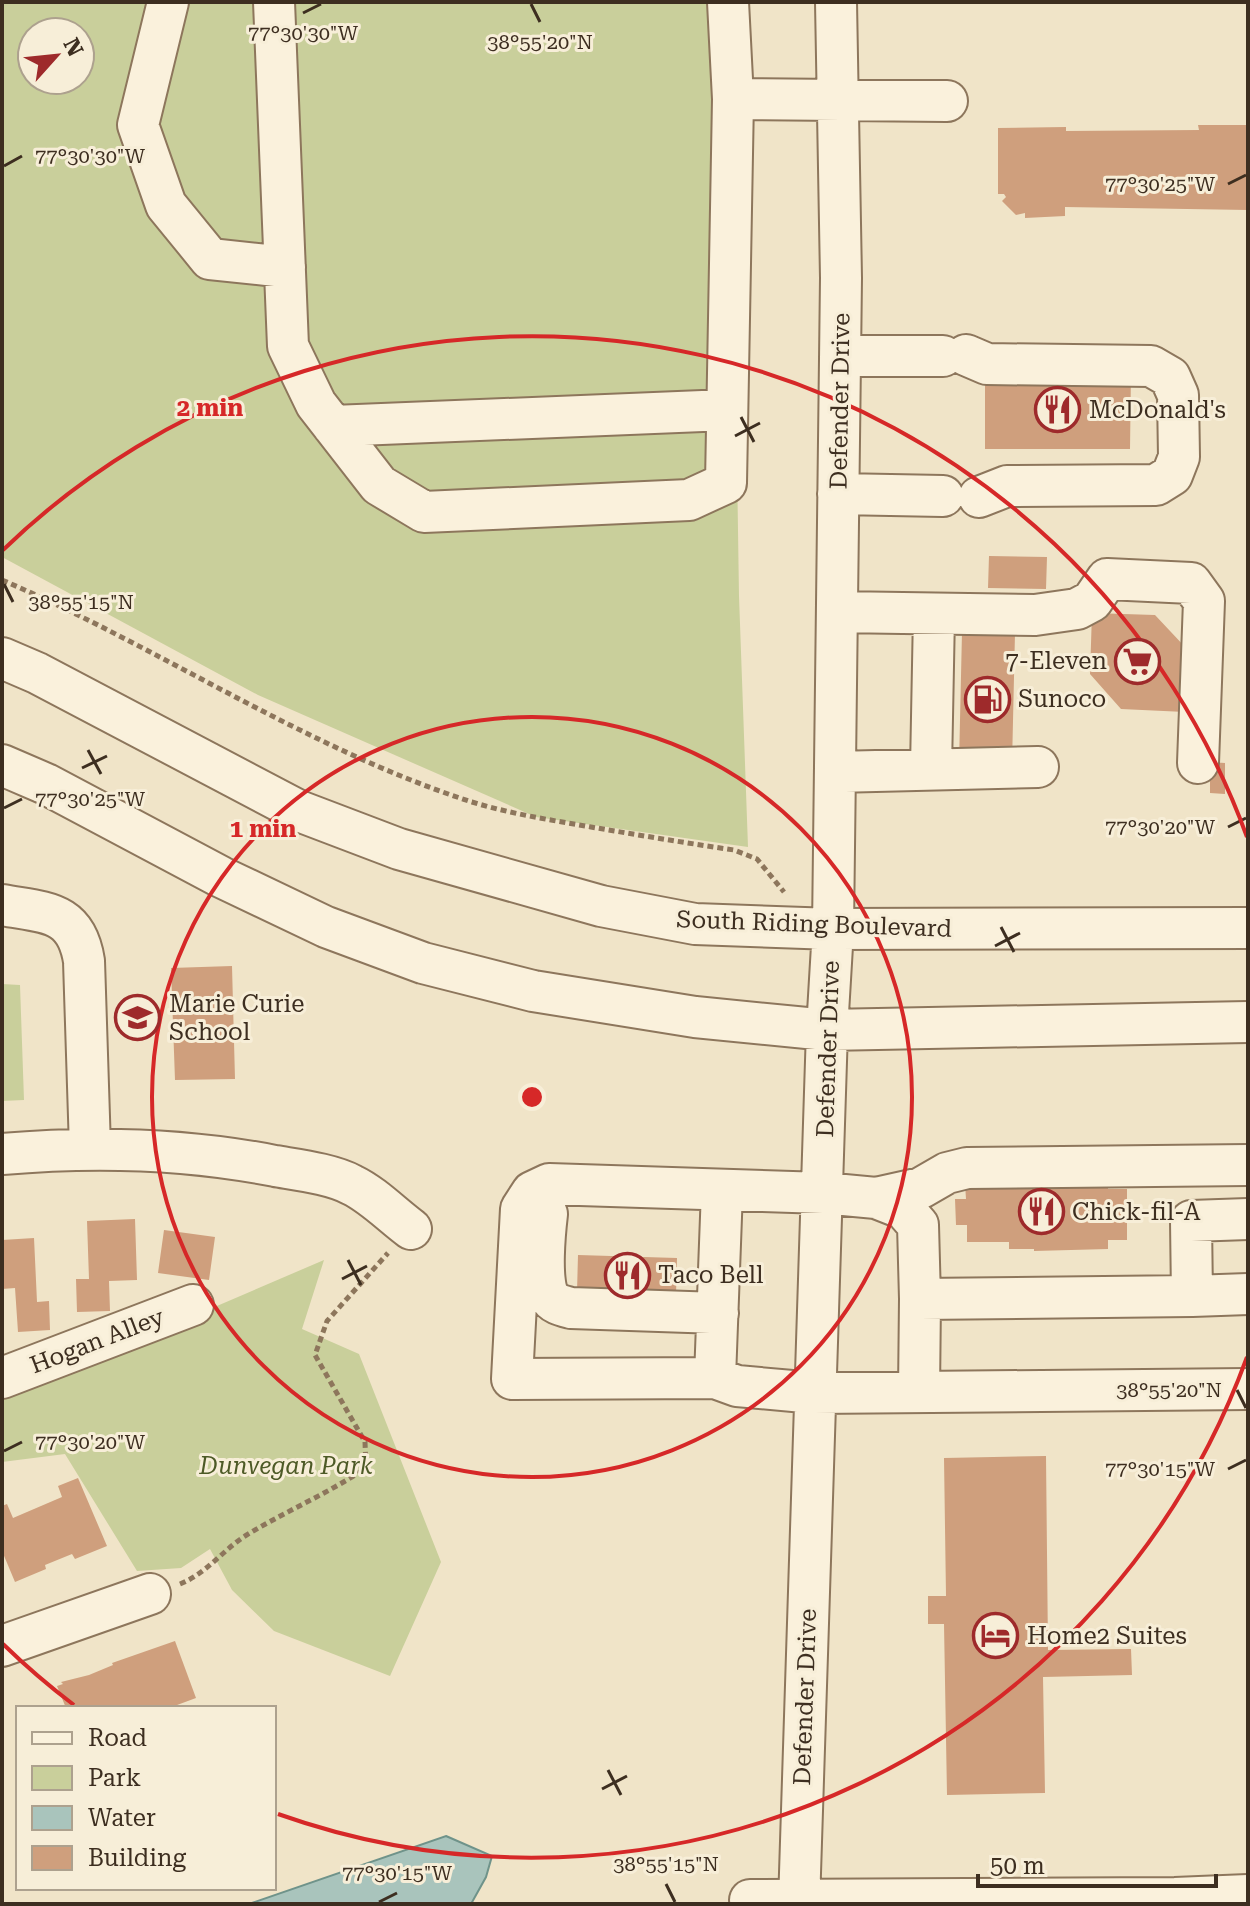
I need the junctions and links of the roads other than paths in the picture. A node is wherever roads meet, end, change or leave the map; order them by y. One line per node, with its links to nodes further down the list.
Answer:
1 (168, 2): 8 (street)
2 (274, 2): 8 (street)
3 (728, 2): 5 (street)
4 (836, 2): 6 (street, Defender Drive)
5 (733, 99): 6 (street); 10 (street)
6 (838, 100): 7 (street); 9 (street, Defender Drive)
7 (947, 101)
8 (285, 267): 11 (street)
9 (840, 356): 12 (street, Defender Drive); 12 (street)
10 (727, 410): 11 (street); 11 (street)
11 (333, 426)
12 (838, 494): 13 (street, Defender Drive)
13 (837, 612): 14 (street); 20 (street, Defender Drive)
14 (934, 614): 16 (street); 19 (street)
15 (2, 658): 22 (street, South Riding Boulevard)
16 (1198, 763)
17 (2, 765): 25 (street)
18 (1038, 767): 19 (street)
19 (931, 769): 20 (street)
20 (835, 772): 22 (street, Defender Drive)
21 (2, 905): 26 (street)
22 (815, 928): 23 (street, South Riding Boulevard); 25 (street, Defender Drive)
23 (1248, 928)
24 (1248, 1022): 25 (street)
25 (827, 1030): 32 (street, Defender Drive)
26 (90, 1148): 27 (street); 35 (street)
27 (2, 1154)
28 (1248, 1165): 30 (street)
29 (558, 1184): 31 (street); 41 (street); 43 (street)
30 (931, 1184): 33 (street); 36 (street)
31 (722, 1190): 32 (street); 41 (street)
32 (823, 1193): 33 (street); 46 (street, Defender Drive)
33 (876, 1198): 36 (street)
34 (1248, 1219): 38 (street)
35 (411, 1229)
36 (919, 1230): 39 (street)
37 (1248, 1294): 38 (street)
38 (1192, 1296): 39 (street)
39 (920, 1299): 45 (street)
40 (193, 1305): 42 (street, Hogan Alley)
41 (718, 1313): 43 (street)
42 (2, 1378)
43 (715, 1378): 46 (street)
44 (1248, 1389): 45 (street)
45 (919, 1392): 46 (street)
46 (815, 1393): 51 (street, Defender Drive)
47 (150, 1594): 48 (street)
48 (2, 1646)
49 (1248, 1895): 51 (street)
50 (750, 1900): 51 (street)
51 (799, 1901)

